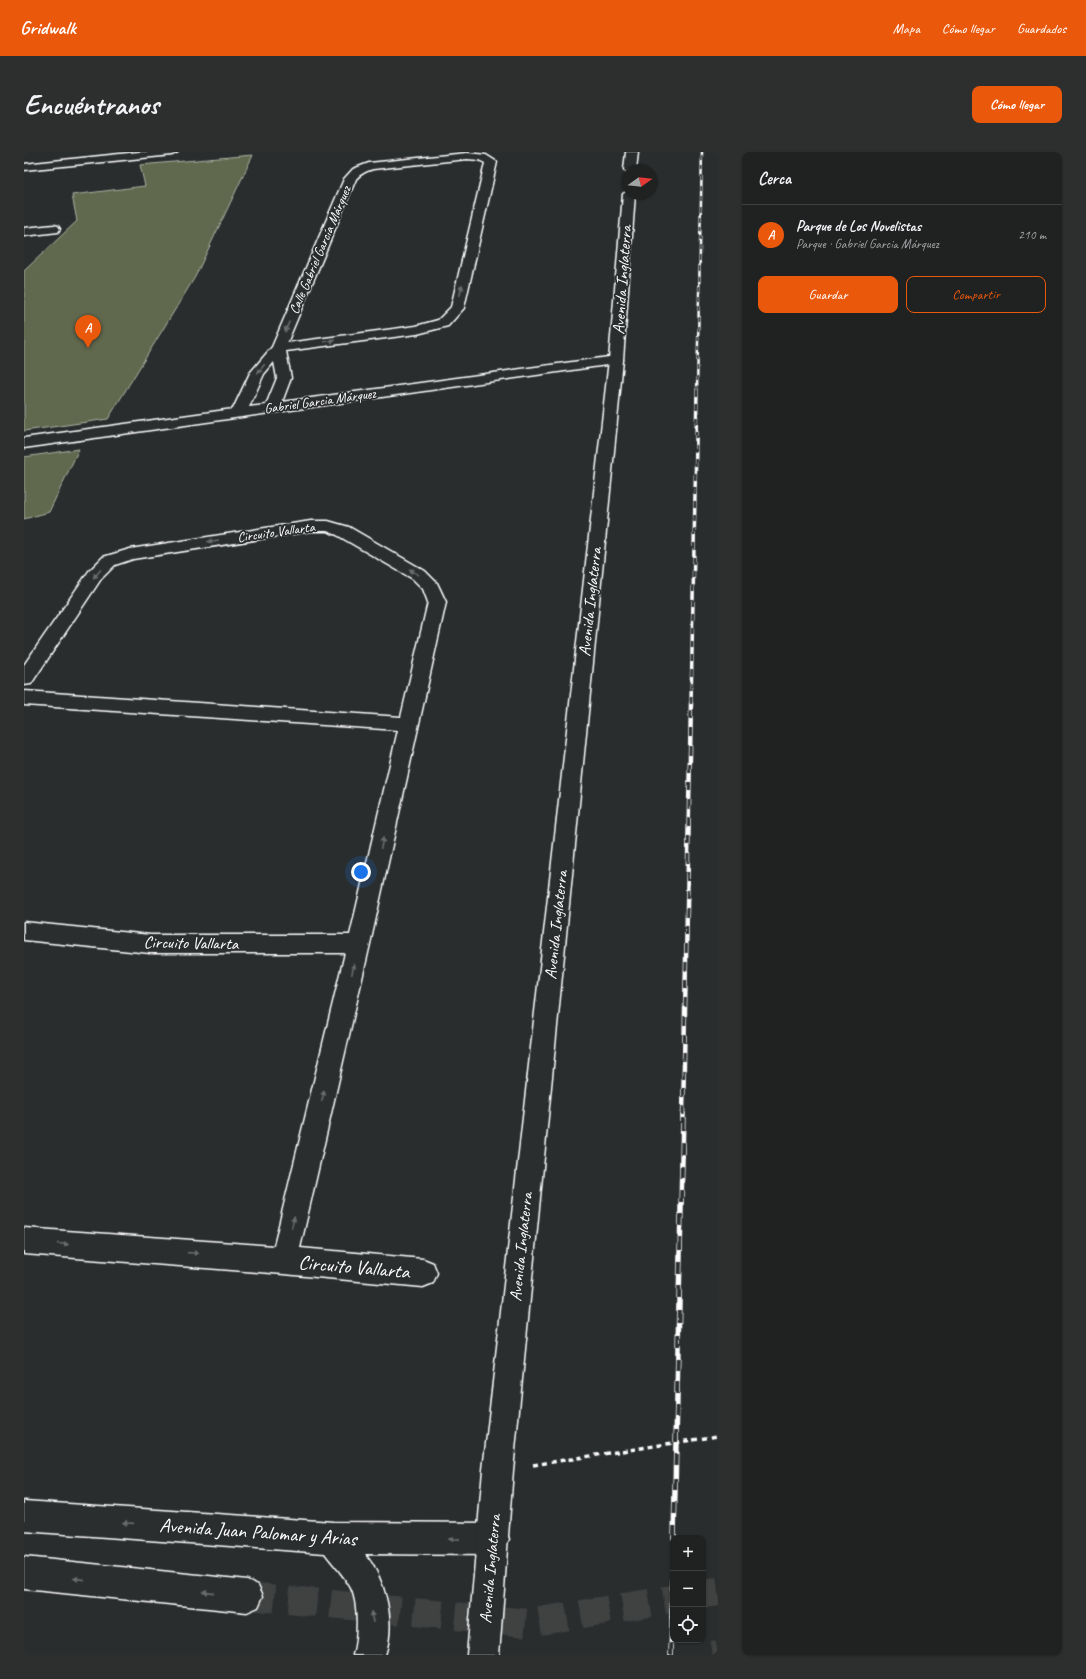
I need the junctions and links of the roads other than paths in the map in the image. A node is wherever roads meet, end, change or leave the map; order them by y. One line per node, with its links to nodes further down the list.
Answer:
1 (172, 152): 3 (street)
2 (632, 152): 4 (street)
3 (158, 153): 5 (street)
4 (631, 164)
5 (24, 167)
6 (628, 200): 10 (street, Avenida Inglaterra)
7 (54, 229): 8 (street)
8 (24, 232)
9 (278, 348): 9 (street, Calle Gabriel García Márquez, one-way to 9); 11 (street); 12 (street, Calle Gabriel García Márquez, one-way to 12)
10 (616, 360): 11 (street, Gabriel Garcia Márquez); 24 (street, Avenida Inglaterra)
11 (272, 408): 12 (street, Gabriel Garcia Márquez)
12 (239, 413): 13 (street, Gabriel Garcia Márquez)
13 (24, 443)
14 (24, 679): 16 (street, Circuito Vallarta, one-way to 14)
15 (24, 698): 16 (street)
16 (409, 724): 18 (street, Circuito Vallarta, one-way to 16)
17 (24, 931): 18 (street, Circuito Vallarta)
18 (359, 944): 20 (street, Circuito Vallarta, one-way to 18)
19 (24, 1241): 20 (street, Circuito Vallarta, one-way to 20)
20 (284, 1260): 21 (street, Circuito Vallarta)
21 (424, 1273)
22 (24, 1516): 23 (street, Avenida Juan Palomar y Arias, one-way to 22)
23 (333, 1538): 24 (street, Avenida Juan Palomar y Arias, one-way to 23); 27 (street, one-way to 23)
24 (493, 1539): 28 (street, Avenida Inglaterra)
25 (24, 1573): 26 (street, one-way to 25)
26 (247, 1596)
27 (369, 1655)
28 (483, 1655)

